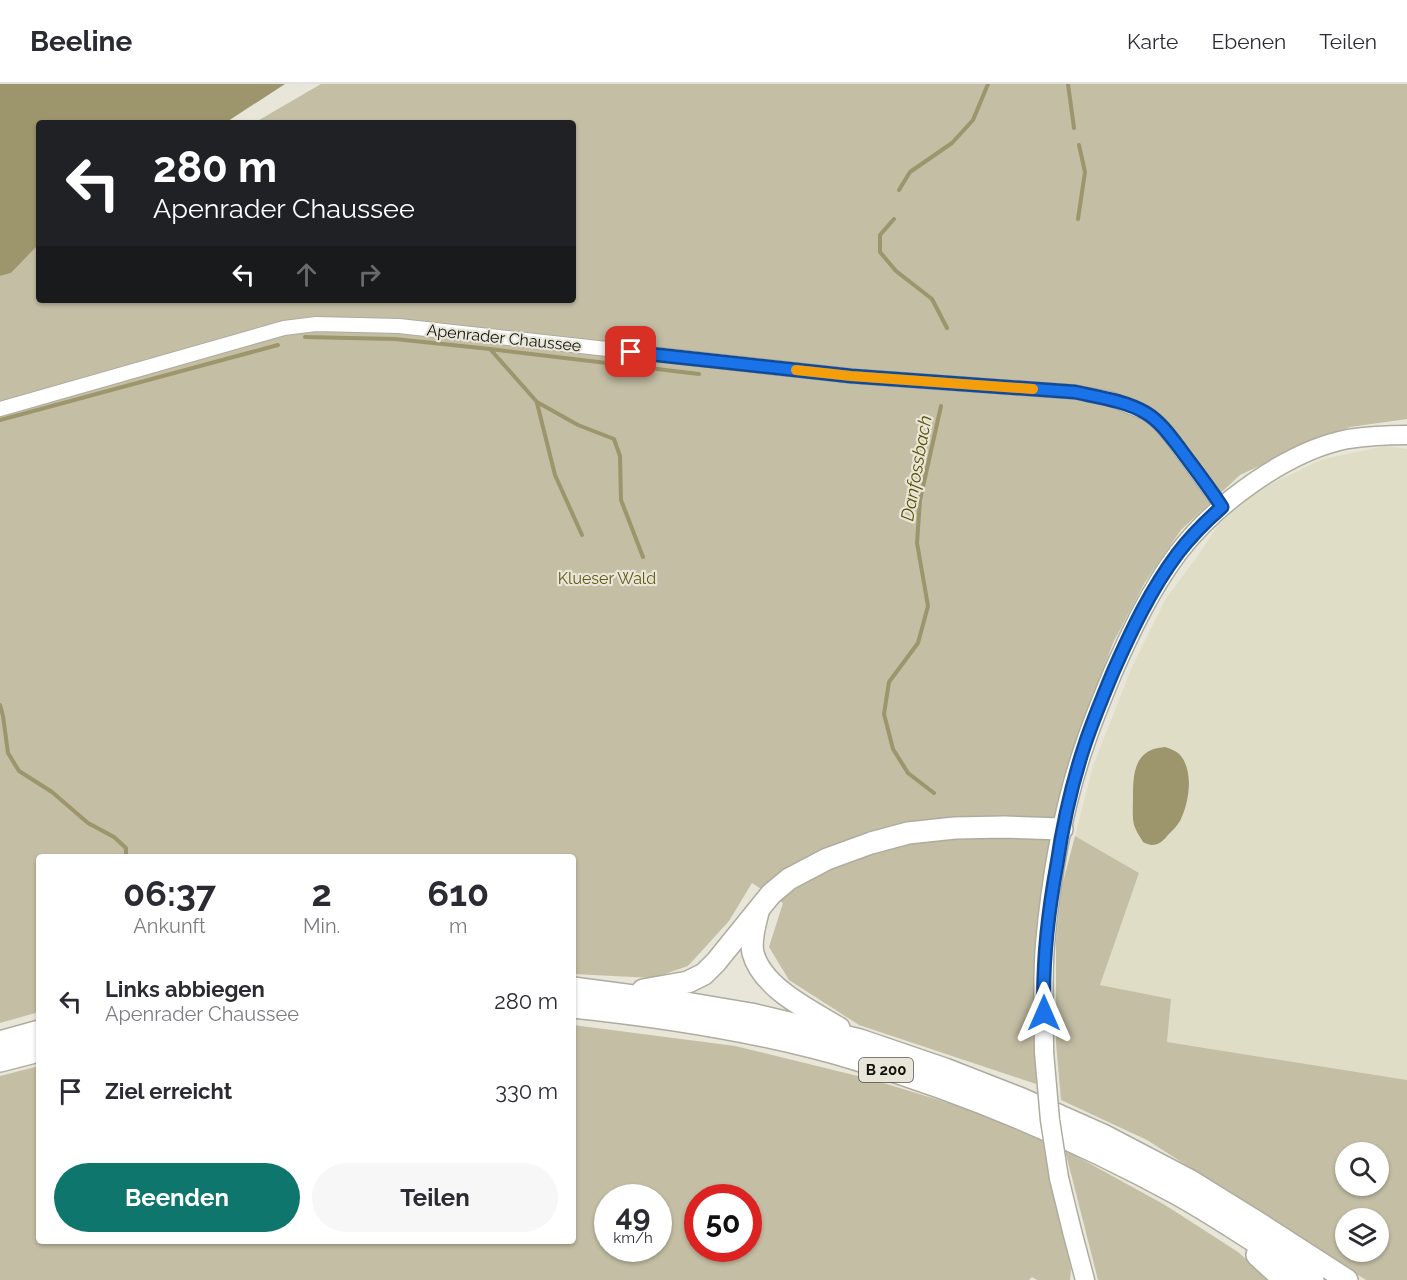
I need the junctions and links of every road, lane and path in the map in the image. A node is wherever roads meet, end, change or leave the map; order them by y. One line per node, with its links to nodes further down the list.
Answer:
1 (0, 409): 3 (street, Apenrader Chaussee)
2 (1407, 435): 3 (main road)
3 (1222, 507): 4 (main road)
4 (1062, 829): 5 (highway); 15 (main road, bridge)
5 (759, 907): 7 (highway); 10 (highway)
6 (576, 988): 7 (highway, B 200)
7 (622, 994): 10 (highway, B 200)
8 (576, 1007): 14 (highway, B 200)
9 (36, 1032): 11 (highway)
10 (860, 1040): 18 (highway, B 200)
11 (0, 1041)
12 (36, 1052): 13 (highway)
13 (0, 1061)
14 (1252, 1240): 16 (highway); 17 (highway, B 200)
15 (1085, 1280)
16 (1284, 1280)
17 (1314, 1280)
18 (1347, 1280)

